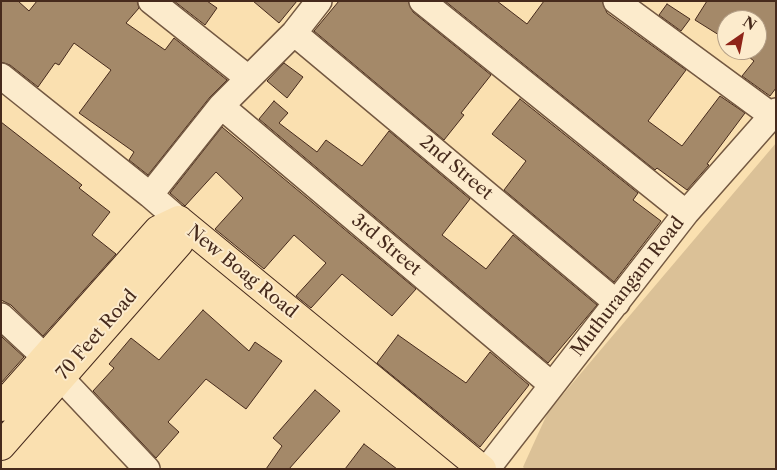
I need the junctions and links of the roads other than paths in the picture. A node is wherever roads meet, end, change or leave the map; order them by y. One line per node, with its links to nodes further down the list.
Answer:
1 (151, 1): 7 (street)
2 (319, 1): 5 (street)
3 (422, 1): 11 (street)
4 (616, 1): 9 (street)
5 (294, 33): 7 (street); 13 (street, 2nd Street)
6 (1, 76): 10 (street, New Boag Road)
7 (248, 78): 8 (street)
8 (221, 106): 10 (street); 16 (street, 3rd Street)
9 (774, 113): 11 (street, Muthurangam Road)
10 (150, 195): 12 (street, New Boag Road)
11 (686, 213): 13 (street, Muthurangam Road)
12 (179, 220): 15 (main road, 70 Feet Road); 20 (main road, New Boag Road)
13 (617, 303): 16 (street, Muthurangam Road)
14 (1, 316): 15 (street)
15 (53, 367): 17 (main road); 18 (main road, 70 Feet Road); 19 (street)
16 (552, 385): 21 (street, Muthurangam Road)
17 (1, 408)
18 (1, 446)
19 (147, 469)
20 (482, 469)
21 (487, 469)

